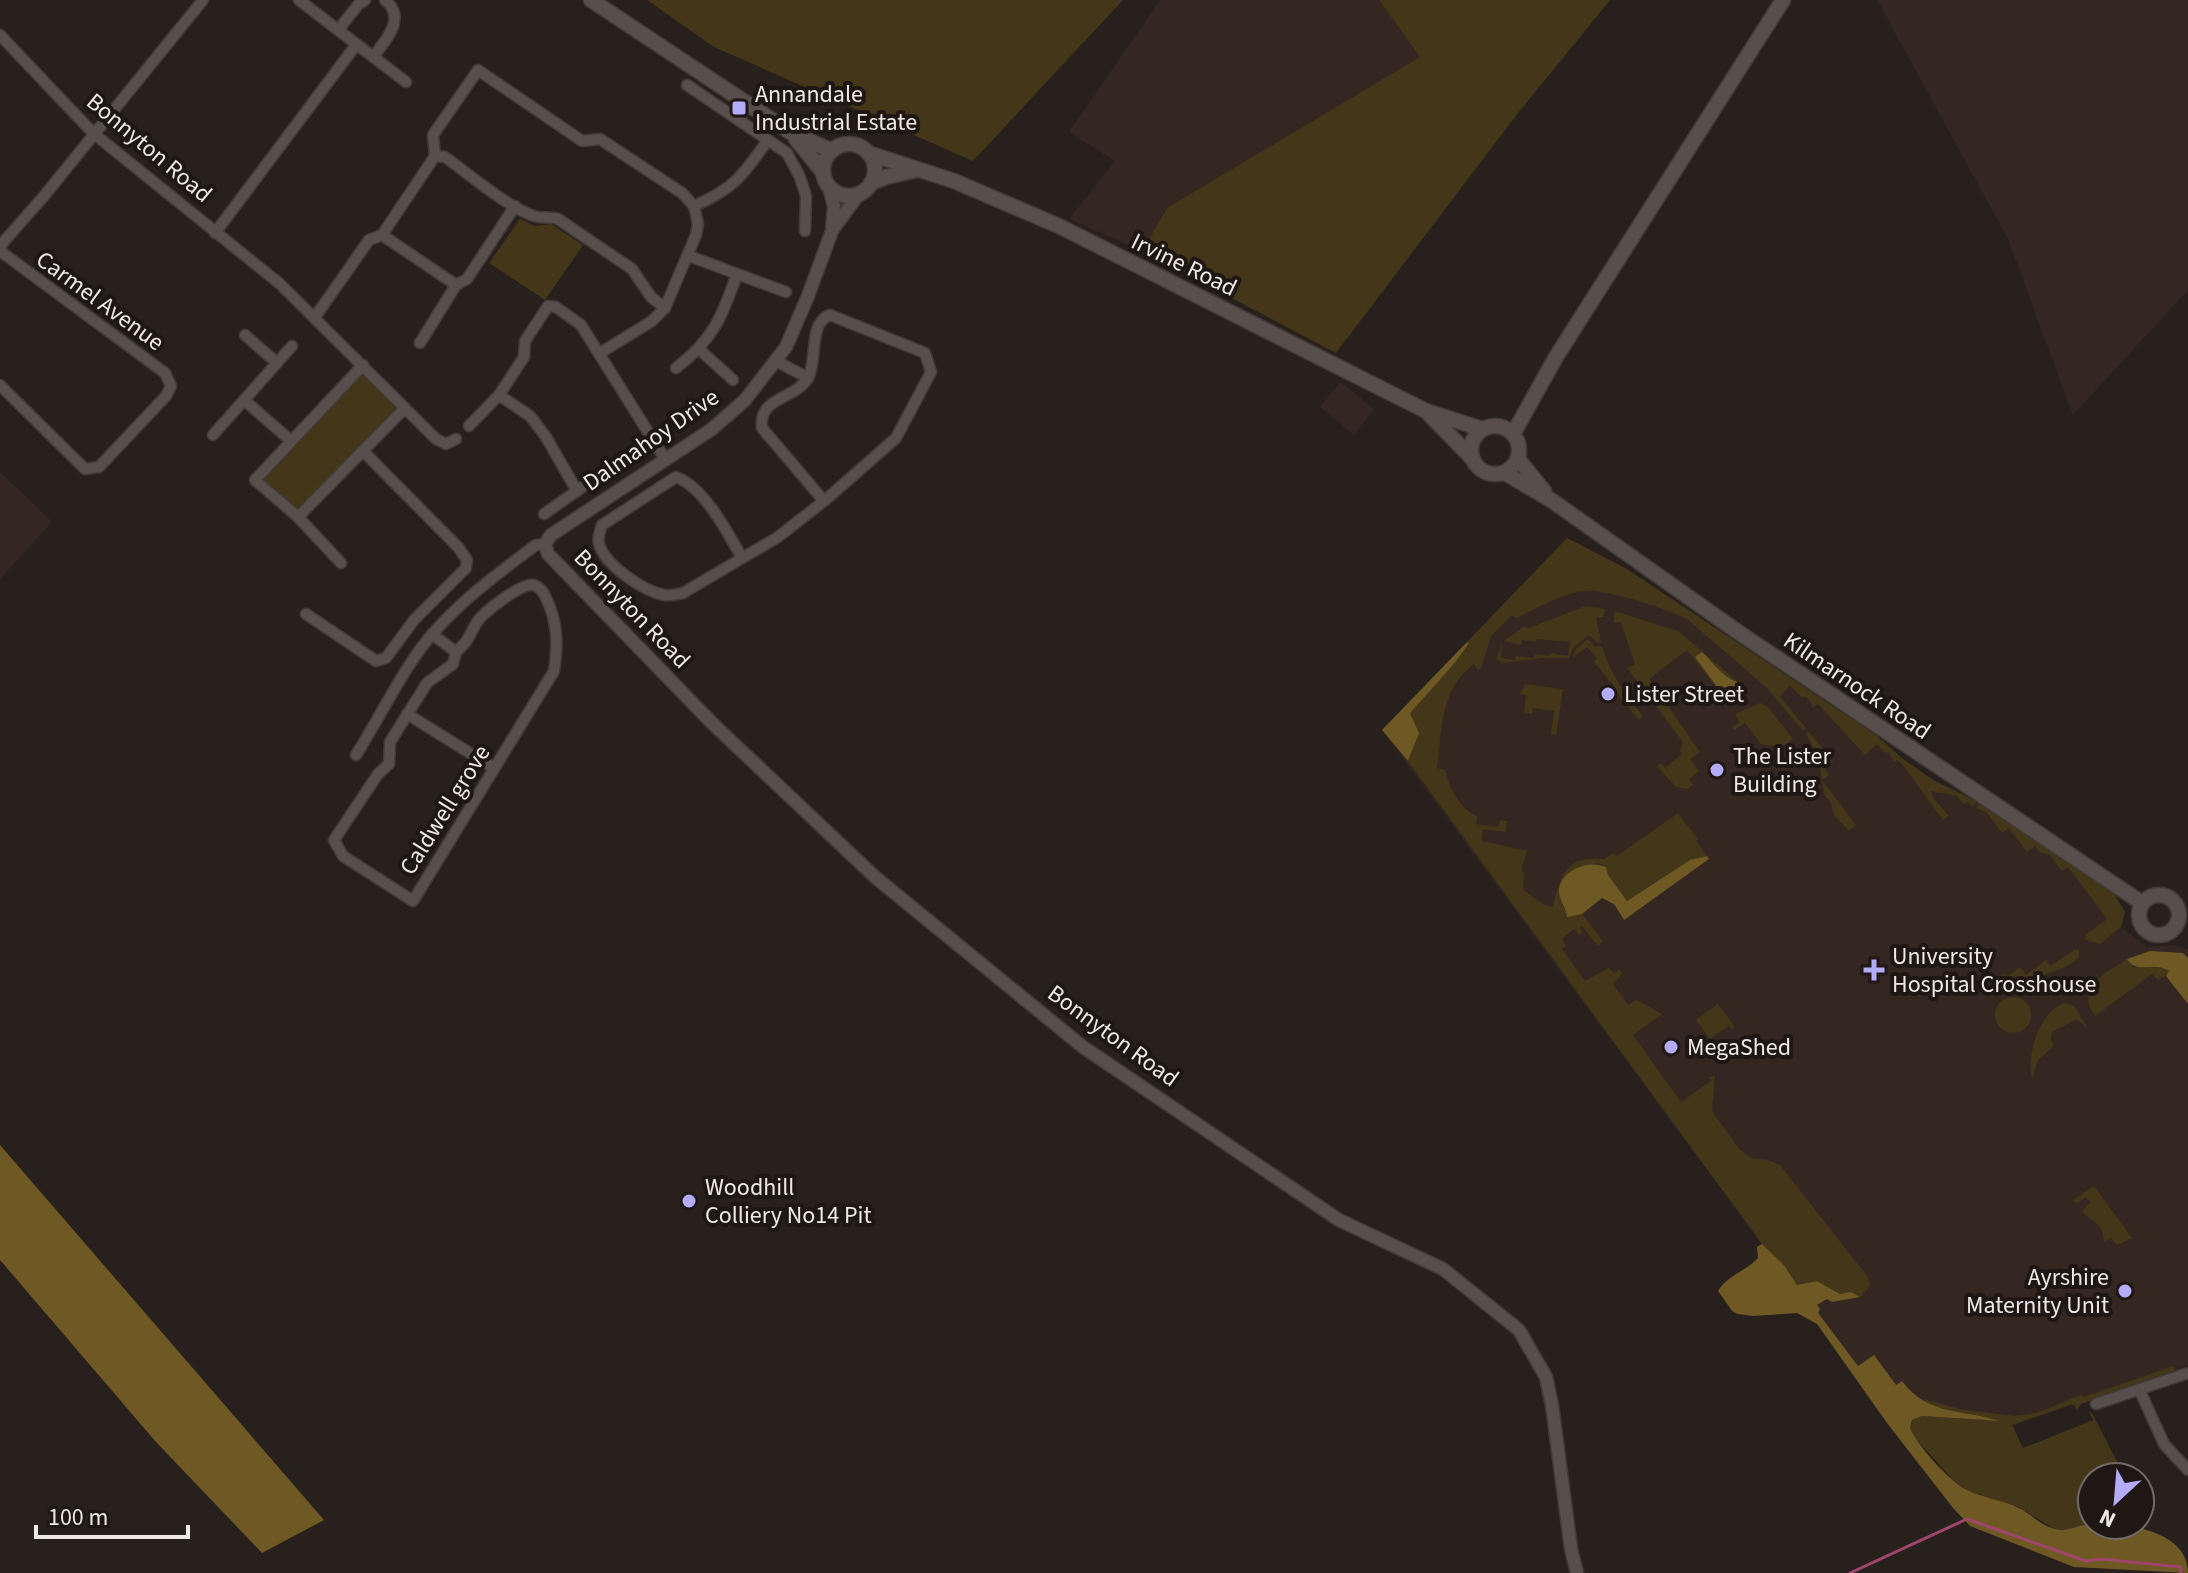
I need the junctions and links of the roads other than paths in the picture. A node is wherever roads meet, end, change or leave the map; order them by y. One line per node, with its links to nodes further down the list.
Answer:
1 (203, 0): 14 (street)
2 (299, 0): 7 (street)
3 (365, 0): 7 (street)
4 (385, 0): 10 (street)
5 (591, 0): 13 (main road)
6 (1783, 0): 57 (main road)
7 (338, 30): 9 (street)
8 (0, 35): 14 (street, Bonnyton Road)
9 (356, 45): 10 (street); 28 (street)
10 (373, 57): 11 (street)
11 (406, 82)
12 (687, 85): 15 (street)
13 (790, 132): 16 (main road); 20 (main road)
14 (93, 133): 28 (street, Bonnyton Road); 30 (street)
15 (768, 140): 25 (street); 26 (street)
16 (832, 151): 17 (main road); 20 (main road)
17 (868, 153): 19 (main road, Irvine Road); 21 (main road)
18 (435, 156): 24 (street); 25 (street); 29 (street)
19 (917, 170): 21 (main road); 54 (main road, Irvine Road)
20 (823, 172): 22 (main road)
21 (871, 183): 23 (main road)
22 (829, 187): 23 (main road); 27 (street)
23 (859, 194): 27 (street)
24 (515, 206): 33 (street); 35 (street)
25 (694, 206): 31 (street)
26 (805, 231)
27 (832, 231): 44 (street, Dalmahoy Drive)
28 (215, 233): 36 (street, Bonnyton Road)
29 (382, 235): 33 (street); 36 (street)
30 (0, 249): 50 (street, Carmel Avenue)
31 (689, 256): 32 (street); 35 (street)
32 (737, 274): 34 (street); 42 (street)
33 (456, 285): 37 (street)
34 (786, 292)
35 (665, 308): 43 (street)
36 (315, 317): 46 (street, Bonnyton Road)
37 (431, 327): 39 (street); 40 (street)
38 (245, 335): 45 (street)
39 (443, 335)
40 (420, 343)
41 (292, 346): 45 (street)
42 (700, 350): 47 (street); 49 (street)
43 (600, 353): 51 (street); 63 (street)
44 (776, 361): 48 (street); 63 (street, Dalmahoy Drive)
45 (277, 363): 52 (street)
46 (363, 365): 53 (street, Bonnyton Road); 60 (street)
47 (676, 368)
48 (808, 378): 69 (street); 69 (street)
49 (733, 380)
50 (0, 385)
51 (499, 395): 55 (street); 67 (street)
52 (244, 400): 58 (street); 60 (street)
53 (405, 408): 59 (street, Bonnyton Road); 61 (street)
54 (1426, 411): 56 (main road, Irvine Road); 62 (main road, Irvine Road)
55 (469, 426)
56 (1482, 429): 57 (main road); 62 (main road)
57 (1513, 434): 64 (main road)
58 (213, 435)
59 (456, 439)
60 (291, 441): 71 (street)
61 (363, 451): 71 (street); 75 (street)
62 (1472, 458): 66 (main road)
63 (665, 459): 72 (street, Dalmahoy Drive)
64 (1518, 459): 66 (main road); 68 (main road, Kilmarnock Road)
65 (612, 466): 67 (street)
66 (1505, 473): 68 (main road, Kilmarnock Road)
67 (577, 491): 70 (street)
68 (1551, 500): 81 (main road, Kilmarnock Road)
69 (824, 501): 73 (street)
70 (544, 514)
71 (298, 517): 74 (street)
72 (545, 544): 76 (street); 87 (street, Bonnyton Road)
73 (742, 558): 73 (street)
74 (341, 563)
75 (306, 614)
76 (432, 634): 77 (street); 79 (street)
77 (456, 652): 78 (street, Caldwell grove); 80 (street, Caldwell grove)
78 (407, 714): 80 (street, Caldwell grove); 80 (street, Caldwell grove)
79 (356, 755)
80 (494, 768)
81 (2142, 903): 82 (main road, Kilmarnock Road); 82 (main road, Kilmarnock Road)
82 (2183, 928)
83 (2188, 1373): 84 (street)
84 (2139, 1389): 85 (street); 86 (street)
85 (2096, 1404)
86 (2188, 1470)
87 (1577, 1573)

